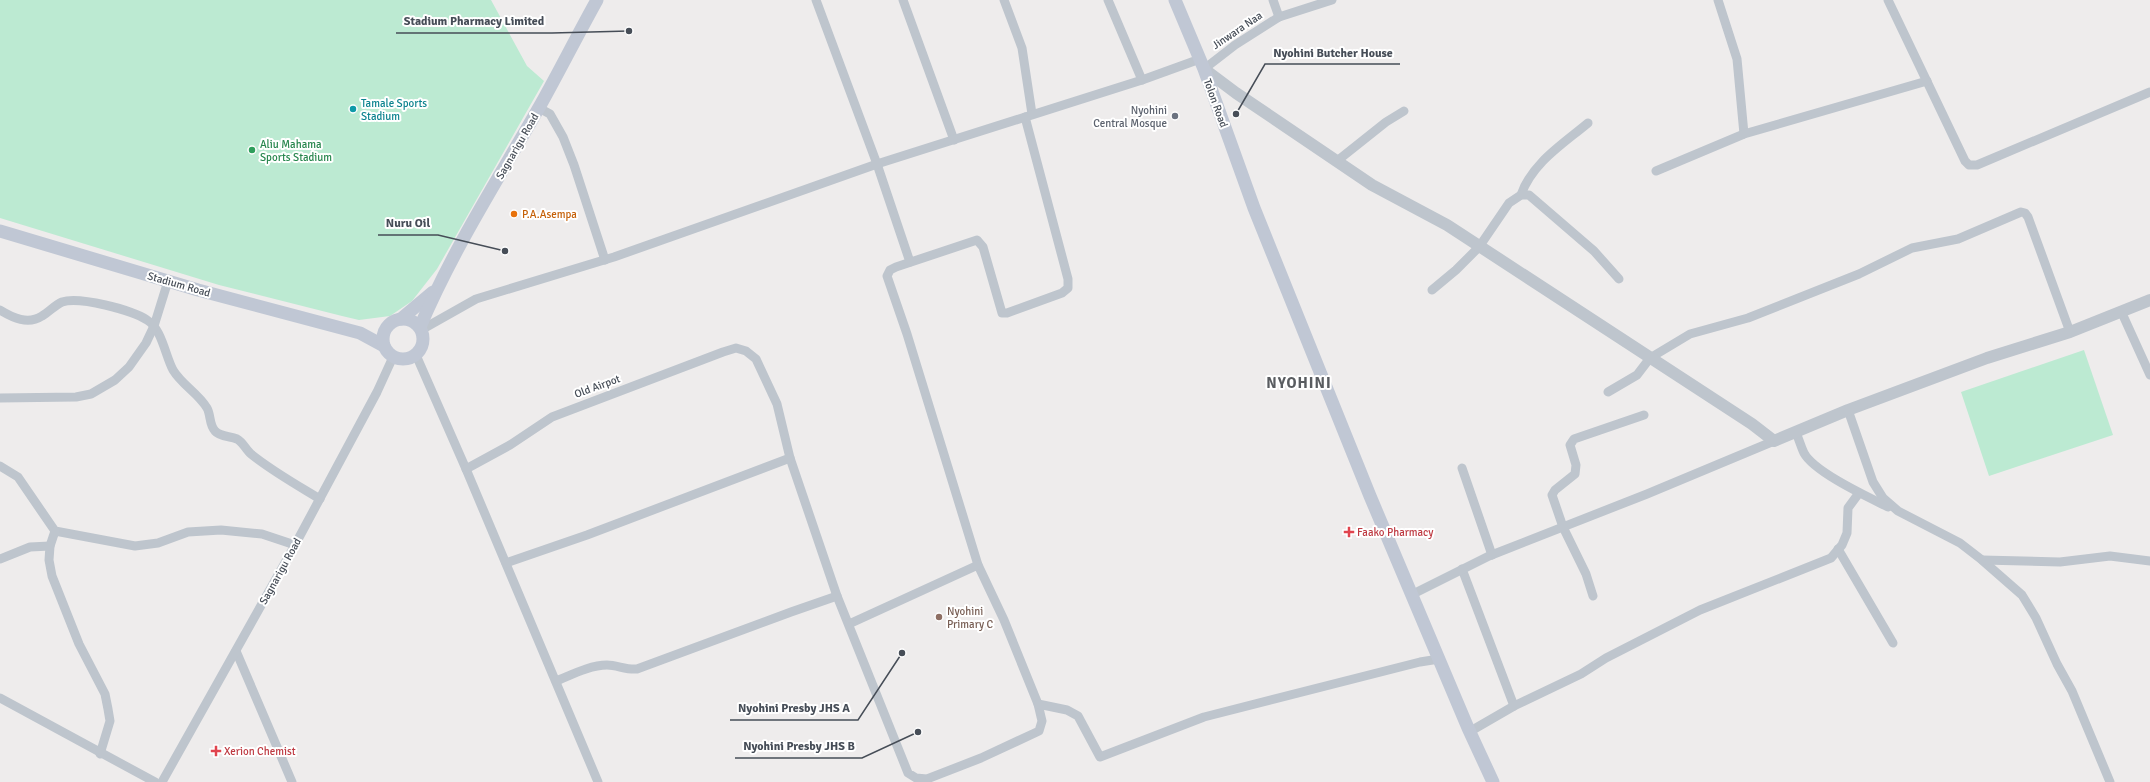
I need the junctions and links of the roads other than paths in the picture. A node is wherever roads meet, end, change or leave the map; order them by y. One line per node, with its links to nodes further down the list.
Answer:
1 (597, 0): 16 (main road, Sagnarigu Road)
2 (816, 0): 23 (street)
3 (903, 0): 21 (street)
4 (1004, 0): 18 (street)
5 (1108, 0): 13 (street)
6 (1175, 0): 12 (main road, Tolon Road)
7 (1273, 0): 11 (street)
8 (1332, 0): 11 (street, Jinwara Naa)
9 (1718, 0): 20 (street)
10 (1888, 0): 14 (street)
11 (1279, 17): 12 (street, Jinwara Naa)
12 (1202, 64): 13 (street, Jinwara Naa); 22 (street); 73 (main road, Tolon Road)
13 (1142, 80): 18 (street, Jinwara Naa)
14 (1927, 81): 15 (street); 20 (street)
15 (2150, 92)
16 (539, 108): 28 (street); 33 (main road, Sagnarigu Road)
17 (1404, 111): 22 (street)
18 (1028, 116): 21 (street, Jinwara Naa); 29 (street)
19 (1588, 123): 25 (street)
20 (1744, 134): 24 (street)
21 (954, 140): 23 (street, Jinwara Naa)
22 (1337, 161): 27 (street)
23 (876, 164): 28 (street, Jinwara Naa); 29 (street)
24 (1656, 171)
25 (1521, 195): 27 (street); 30 (street)
26 (0, 231): 31 (main road, Stadium Road)
27 (1479, 247): 32 (street); 46 (street)
28 (605, 260): 40 (street, Jinwara Naa)
29 (910, 262): 71 (street)
30 (1619, 278)
31 (168, 281): 38 (street); 42 (main road, Stadium Road)
32 (1432, 290)
33 (435, 291): 37 (main road, Sagnarigu Road); 40 (main road, Sagnarigu Road)
34 (2150, 300): 36 (street)
35 (0, 310): 38 (street)
36 (2121, 311): 41 (street); 47 (street)
37 (401, 319): 39 (main road); 40 (main road)
38 (154, 326): 49 (street); 59 (street)
39 (388, 326): 42 (main road, Stadium Road); 43 (main road)
40 (420, 329): 44 (main road)
41 (2070, 332): 46 (street); 50 (street)
42 (360, 333): 43 (main road, Stadium Road)
43 (384, 346): 45 (main road)
44 (416, 355): 45 (main road); 57 (street)
45 (393, 357): 59 (street, Sagnarigu Road)
46 (1650, 358): 48 (street); 53 (street)
47 (2150, 375)
48 (1608, 392)
49 (0, 398)
50 (1848, 410): 52 (street); 60 (street)
51 (1644, 414): 61 (street)
52 (1796, 433): 53 (street); 58 (street)
53 (1774, 442): 61 (street)
54 (790, 458): 57 (street, Old Airpot); 70 (street); 74 (street)
55 (0, 466): 62 (street)
56 (1462, 468): 66 (street)
57 (466, 469): 70 (street)
58 (1859, 492): 60 (street); 65 (street)
59 (320, 499): 63 (street, Sagnarigu Road)
60 (1898, 512): 68 (street)
61 (1563, 527): 66 (street); 75 (street)
62 (55, 531): 63 (street); 64 (street)
63 (295, 545): 78 (street, Sagnarigu Road)
64 (50, 546): 67 (street); 85 (street)
65 (1838, 549): 77 (street); 83 (street)
66 (1492, 555): 72 (street)
67 (0, 559)
68 (1982, 560): 69 (street); 91 (street)
69 (2150, 561)
70 (506, 563): 80 (street)
71 (978, 565): 76 (street); 82 (street)
72 (1462, 569): 73 (street); 83 (street)
73 (1411, 595): 79 (main road, Tolon Road)
74 (837, 596): 76 (street); 80 (street)
75 (1593, 596)
76 (849, 624): 82 (street)
77 (1893, 643)
78 (236, 651): 87 (street, Sagnarigu Road); 88 (street)
79 (1438, 659): 82 (street); 84 (main road, Tolon Road)
80 (556, 681): 89 (street)
81 (0, 698): 85 (street)
82 (1038, 704)
83 (1514, 706): 84 (street)
84 (1469, 732): 90 (main road, Tolon Road)
85 (100, 754): 86 (street)
86 (155, 782)
87 (162, 782)
88 (292, 782)
89 (598, 782)
90 (1493, 782)
91 (2110, 782)

